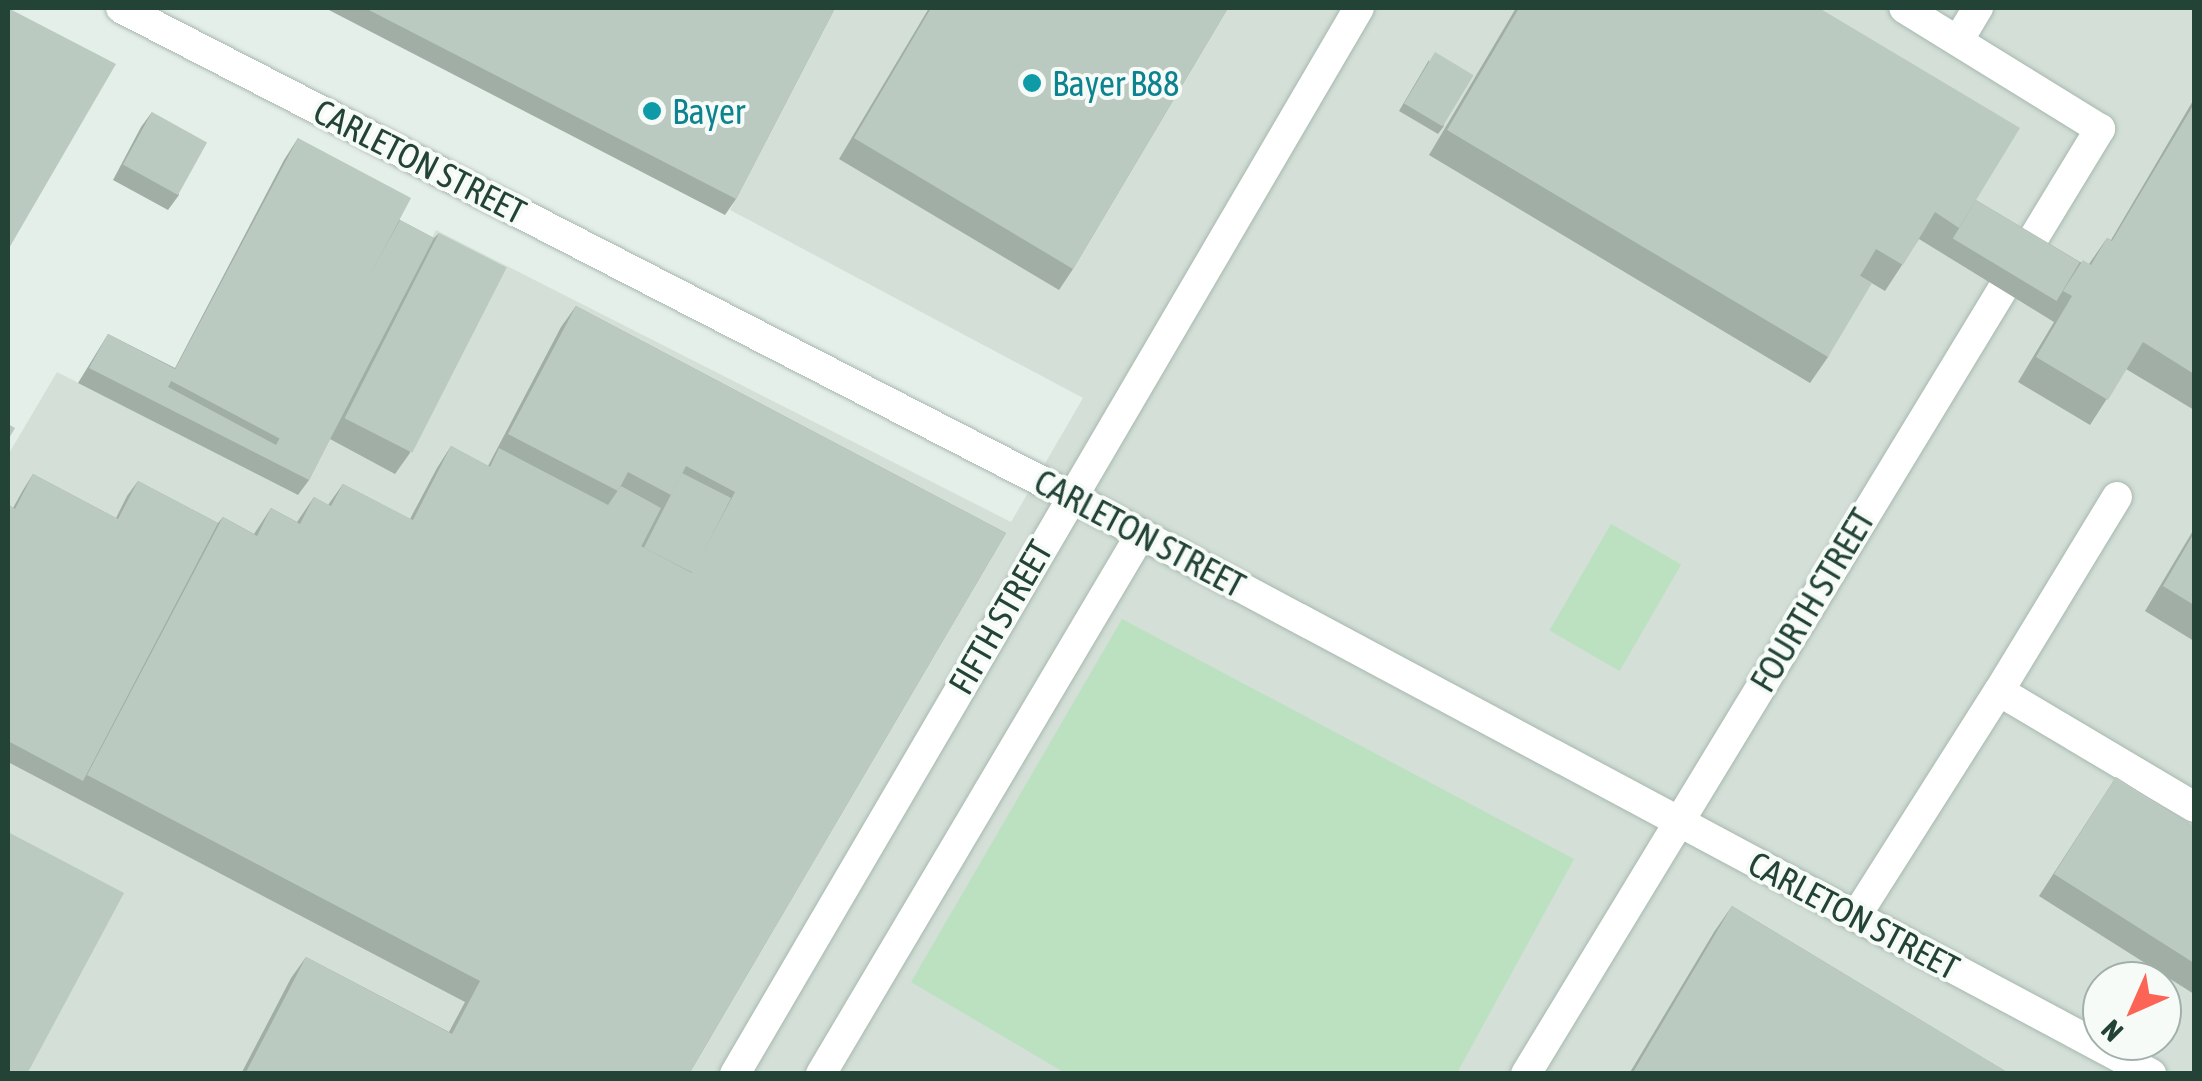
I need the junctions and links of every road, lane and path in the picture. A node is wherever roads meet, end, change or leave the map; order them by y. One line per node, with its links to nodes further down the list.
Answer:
1 (120, 8): 6 (street, CARLETON STREET)
2 (1359, 8): 6 (street, FIFTH STREET)
3 (1904, 8): 5 (street)
4 (1978, 8): 5 (street)
5 (1958, 40): 11 (street, FOURTH STREET)
6 (1070, 496): 8 (street, CARLETON STREET); 13 (street, FIFTH STREET)
7 (2116, 497): 9 (street)
8 (1141, 534): 11 (street, CARLETON STREET); 14 (street)
9 (1999, 692): 10 (street); 12 (street)
10 (2194, 807)
11 (1677, 820): 12 (street, CARLETON STREET); 15 (street, FOURTH STREET)
12 (1856, 916): 16 (street, CARLETON STREET)
13 (735, 1074)
14 (821, 1074)
15 (1526, 1074)
16 (2151, 1074)

